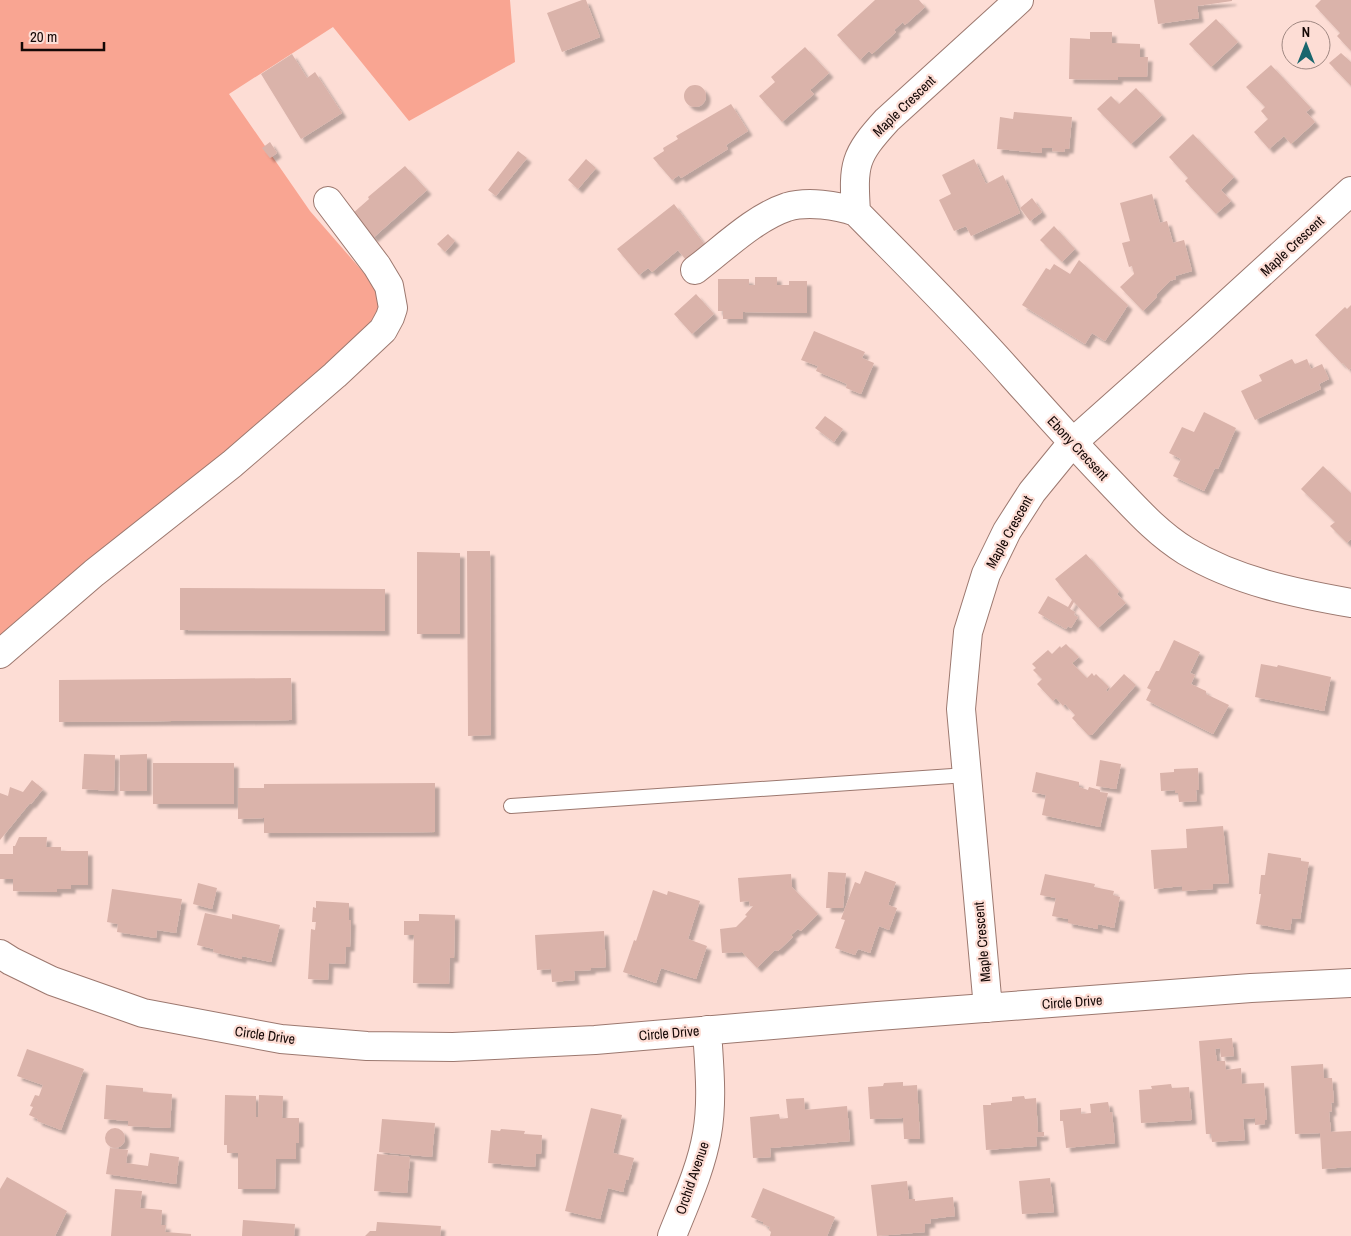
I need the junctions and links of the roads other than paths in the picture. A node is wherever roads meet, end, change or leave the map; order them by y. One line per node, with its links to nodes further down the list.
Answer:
1 (1019, 0): 4 (street, Maple Crescent)
2 (1351, 191): 6 (street, Maple Crescent)
3 (328, 201): 8 (street)
4 (856, 212): 5 (street); 6 (street, Ebony Crecsent)
5 (695, 270)
6 (1072, 443): 7 (street, Ebony Crecsent); 9 (street, Maple Crescent)
7 (1351, 603)
8 (0, 654)
9 (967, 775): 10 (lane); 13 (street, Maple Crescent)
10 (511, 806)
11 (0, 954): 14 (street, Circle Drive)
12 (1351, 983): 13 (street, Circle Drive)
13 (988, 1008): 14 (street, Circle Drive)
14 (707, 1030): 15 (street, Orchid Avenue)
15 (672, 1236)

